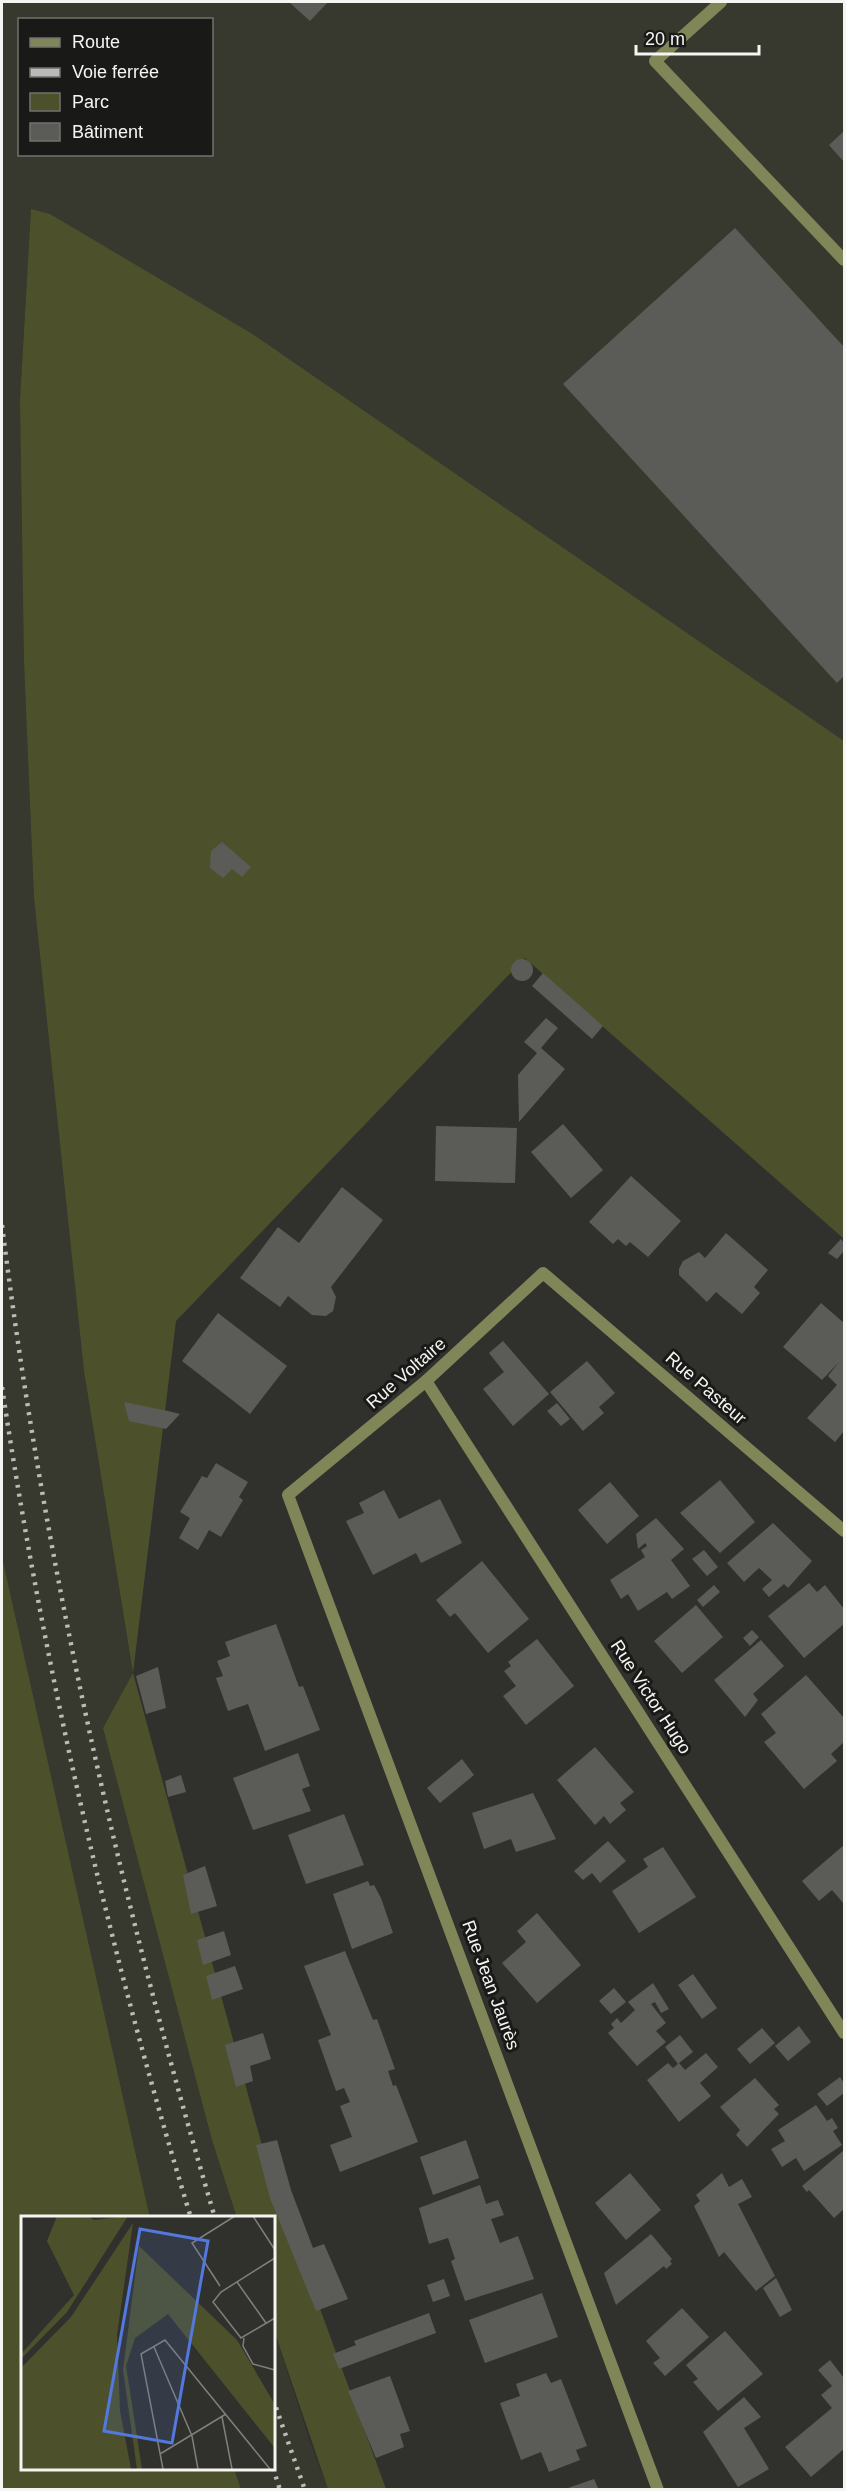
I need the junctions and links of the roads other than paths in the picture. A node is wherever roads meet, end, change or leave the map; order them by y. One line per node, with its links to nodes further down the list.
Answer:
1 (721, 2): 2 (street)
2 (844, 260)
3 (543, 1274): 4 (street, Rue Voltaire); 6 (street, Rue Pasteur)
4 (426, 1381): 5 (street, Rue Voltaire); 7 (street, Rue Victor Hugo)
5 (288, 1495): 8 (street, Rue Jean Jaurès)
6 (844, 1531)
7 (844, 2033)
8 (658, 2490)

